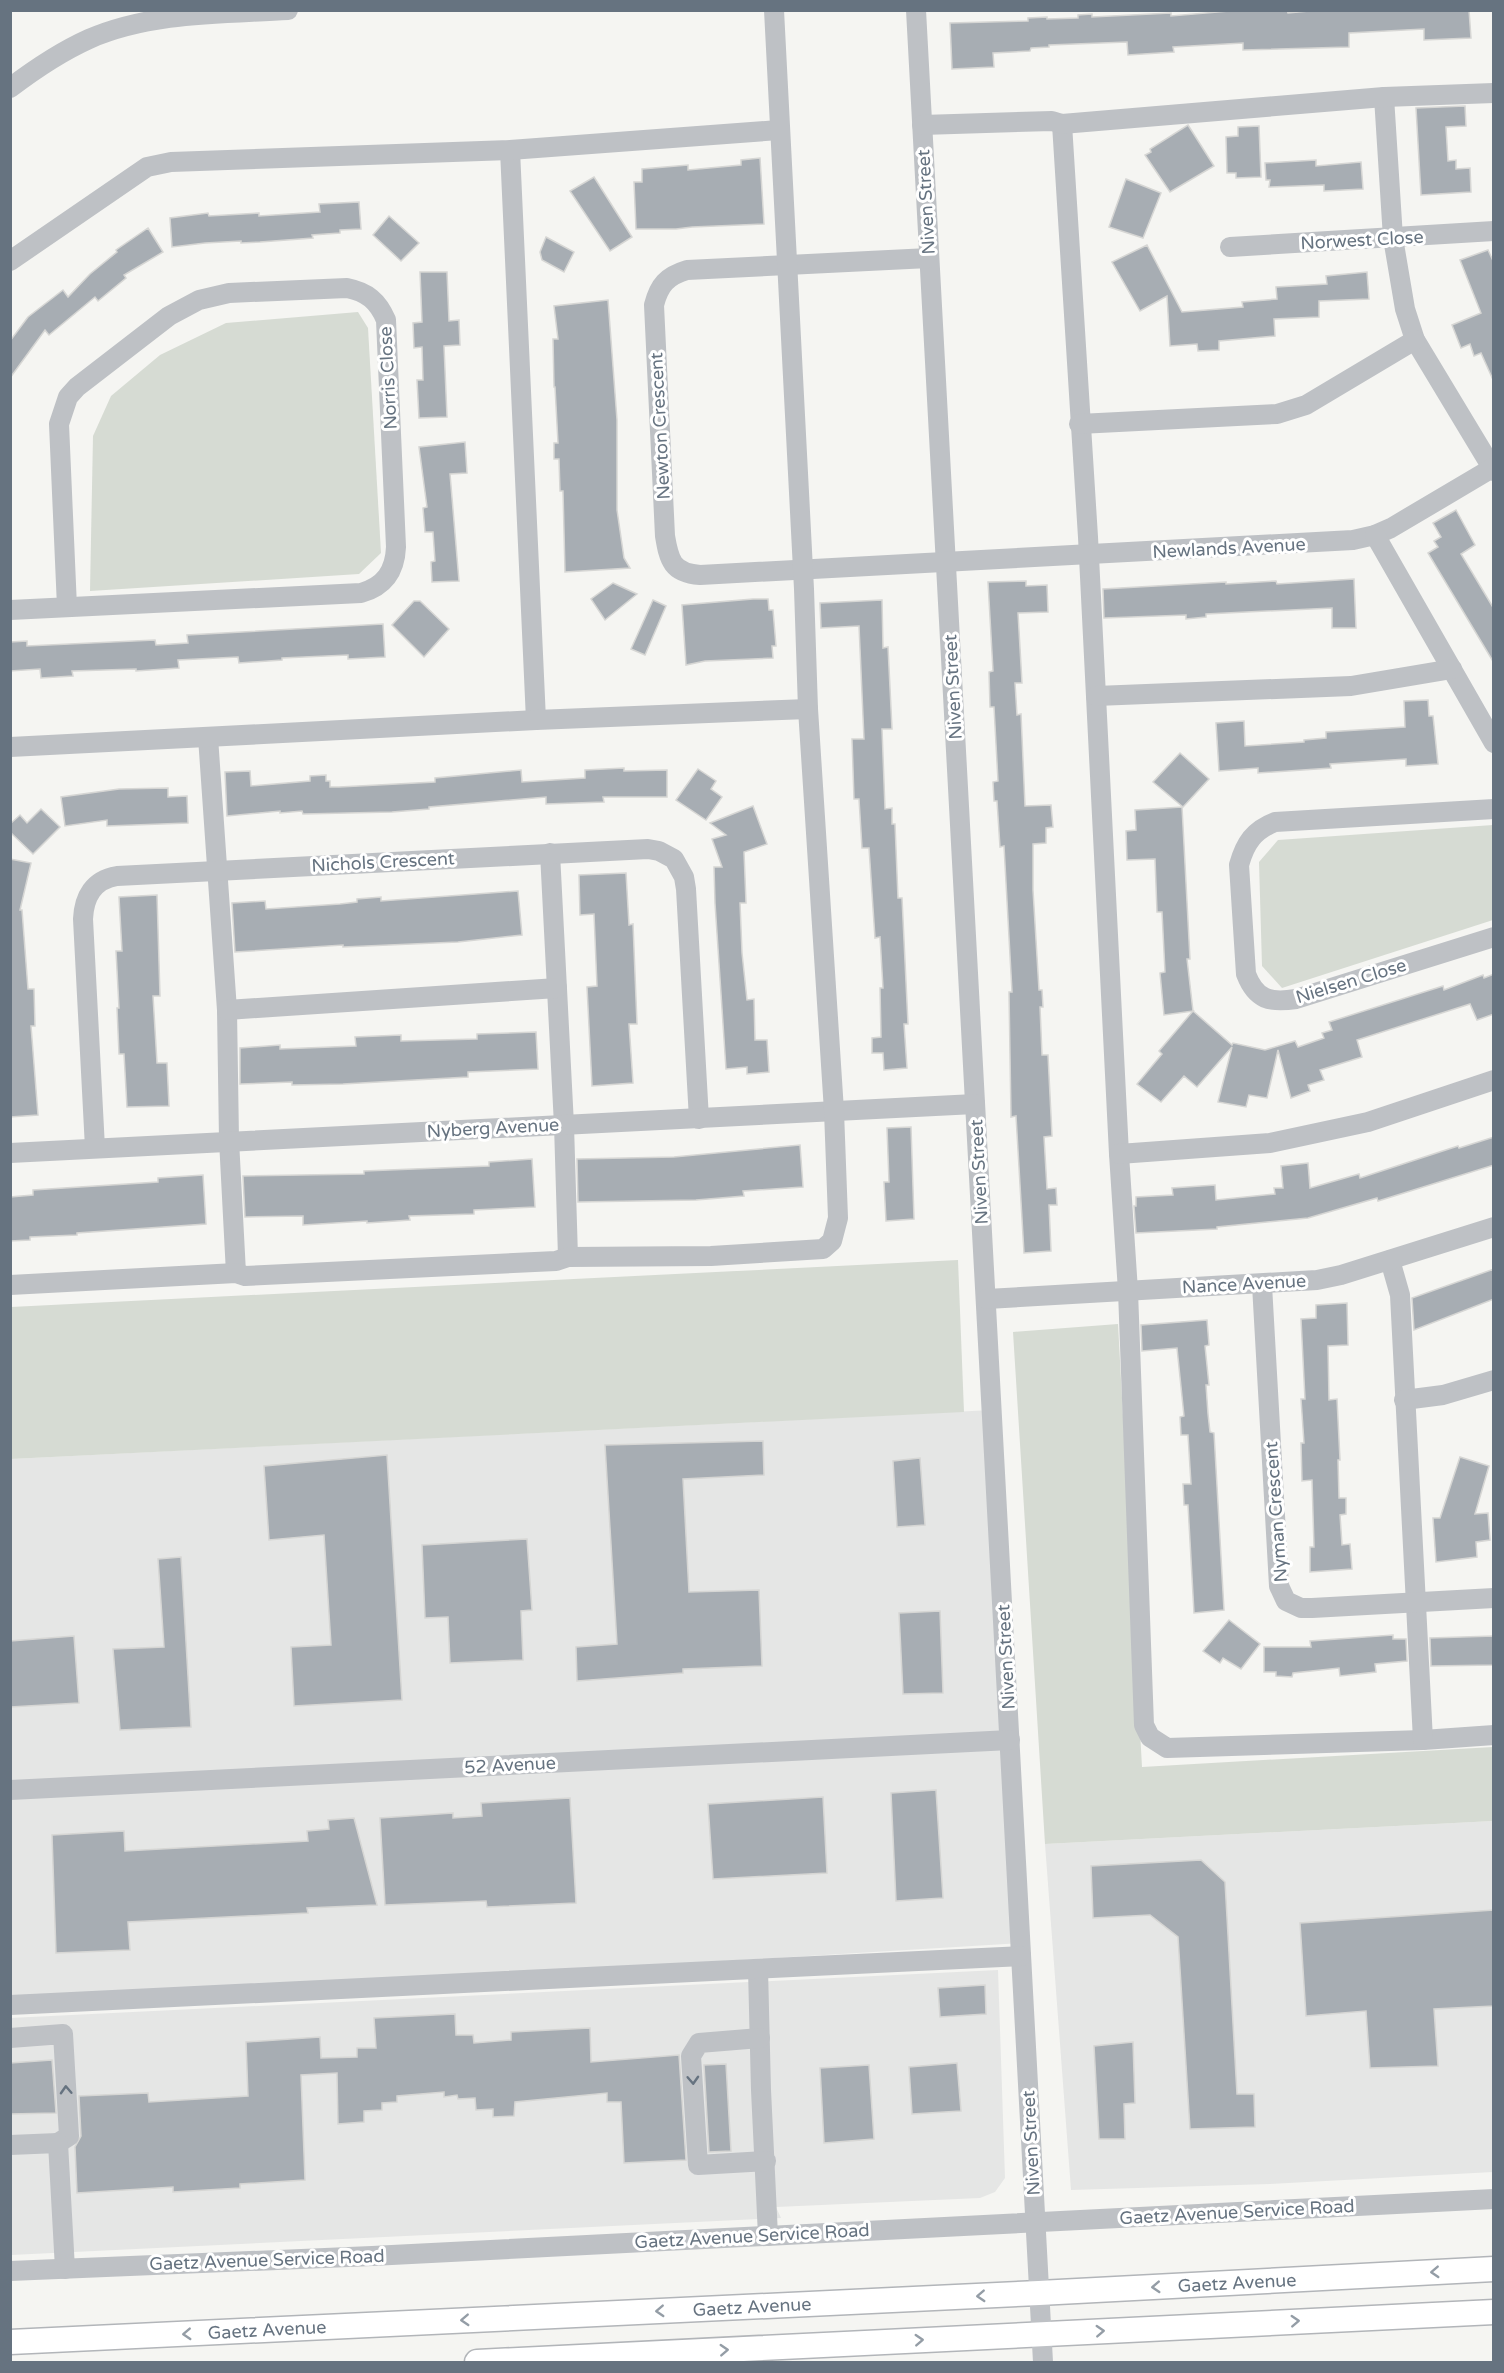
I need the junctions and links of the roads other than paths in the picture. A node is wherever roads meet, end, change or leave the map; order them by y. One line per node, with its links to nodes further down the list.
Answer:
1 (288, 10): 4 (street)
2 (774, 10): 10 (street)
3 (916, 10): 9 (street, Niven Street)
4 (222, 12): 5 (street)
5 (10, 88)
6 (1494, 93): 7 (street)
7 (1384, 97): 8 (street); 13 (street)
8 (1062, 124): 9 (street); 19 (street)
9 (922, 125): 15 (street, Niven Street)
10 (779, 130): 11 (street); 17 (street)
11 (510, 150): 16 (street); 30 (street)
12 (1494, 231): 13 (street, Norwest Close)
13 (1393, 238): 14 (street, Norwest Close); 18 (street)
14 (1230, 247)
15 (929, 258): 17 (street, Newton Crescent); 23 (street, Niven Street)
16 (10, 261)
17 (787, 264): 24 (street); 24 (street, Newton Crescent)
18 (1415, 340): 19 (street); 20 (street)
19 (1079, 424): 22 (street)
20 (1493, 469): 21 (street, Newlands Avenue)
21 (1375, 535): 22 (street, Newlands Avenue); 27 (street)
22 (1089, 555): 23 (street, Newlands Avenue); 28 (street)
23 (946, 563): 24 (street, Newton Crescent); 41 (street, Niven Street)
24 (803, 571): 29 (street)
25 (67, 607): 25 (street, Norris Close); 26 (street, Norris Close)
26 (10, 610)
27 (1452, 669): 28 (street); 32 (street)
28 (1096, 696): 48 (street)
29 (808, 709): 30 (street); 42 (street)
30 (536, 720): 31 (street)
31 (208, 737): 33 (street); 36 (street)
32 (1494, 743)
33 (10, 747)
34 (1494, 809): 37 (street, Nielsen Close)
35 (550, 853): 36 (street, Nichols Crescent); 38 (street); 43 (street, Nichols Crescent)
36 (218, 870): 39 (street); 46 (street, Nichols Crescent)
37 (1494, 937)
38 (557, 988): 39 (street); 44 (street)
39 (226, 1010): 45 (street)
40 (1494, 1080): 48 (street)
41 (975, 1104): 42 (street, Nyberg Avenue); 56 (street, Niven Street)
42 (834, 1111): 43 (street, Nyberg Avenue); 50 (street)
43 (699, 1119): 44 (street, Nyberg Avenue)
44 (564, 1125): 45 (street, Nyberg Avenue); 50 (street)
45 (229, 1140): 46 (street, Nyberg Avenue); 52 (street)
46 (95, 1148): 47 (street, Nyberg Avenue)
47 (10, 1153)
48 (1119, 1154): 55 (street)
49 (1494, 1227): 51 (street, Nance Avenue)
50 (567, 1257): 52 (street)
51 (1390, 1260): 53 (street, Nance Avenue); 58 (street)
52 (236, 1273): 54 (street)
53 (1262, 1284): 55 (street, Nance Avenue); 60 (street, Nyman Crescent)
54 (10, 1285)
55 (1128, 1291): 56 (street, Nance Avenue); 63 (street)
56 (987, 1299): 62 (street, Niven Street)
57 (1494, 1380): 58 (street)
58 (1404, 1400): 60 (street)
59 (1494, 1598): 60 (street, Nyman Crescent)
60 (1415, 1602): 63 (street)
61 (1494, 1735): 63 (street)
62 (1010, 1740): 64 (street, 52 Avenue); 65 (street, Niven Street)
63 (1423, 1740)
64 (10, 1790)
65 (1021, 1956): 66 (street); 74 (street, Niven Street)
66 (759, 1969): 67 (street); 69 (street)
67 (10, 2005)
68 (10, 2038): 70 (street, one-way to 68)
69 (760, 2038): 72 (street); 72 (street, one-way to 72)
70 (58, 2143): 71 (street); 76 (street)
71 (10, 2145)
72 (766, 2161): 75 (street)
73 (1494, 2199): 74 (street, Gaetz Avenue Service Road)
74 (1036, 2221): 75 (street, Gaetz Avenue Service Road); 79 (street, Niven Street)
75 (768, 2236): 76 (street, Gaetz Avenue Service Road)
76 (65, 2269): 78 (street, Gaetz Avenue Service Road)
77 (1494, 2269): 79 (main road, Gaetz Avenue, one-way to 79)
78 (10, 2271)
79 (1039, 2293): 81 (street, Niven Street); 82 (main road, Gaetz Avenue, one-way to 82)
80 (1494, 2312): 81 (main road, one-way to 80)
81 (1041, 2334): 84 (main road, one-way to 81); 85 (street, Niven Street)
82 (10, 2342)
83 (477, 2362): 84 (main road)
84 (483, 2362)
85 (1043, 2362)

